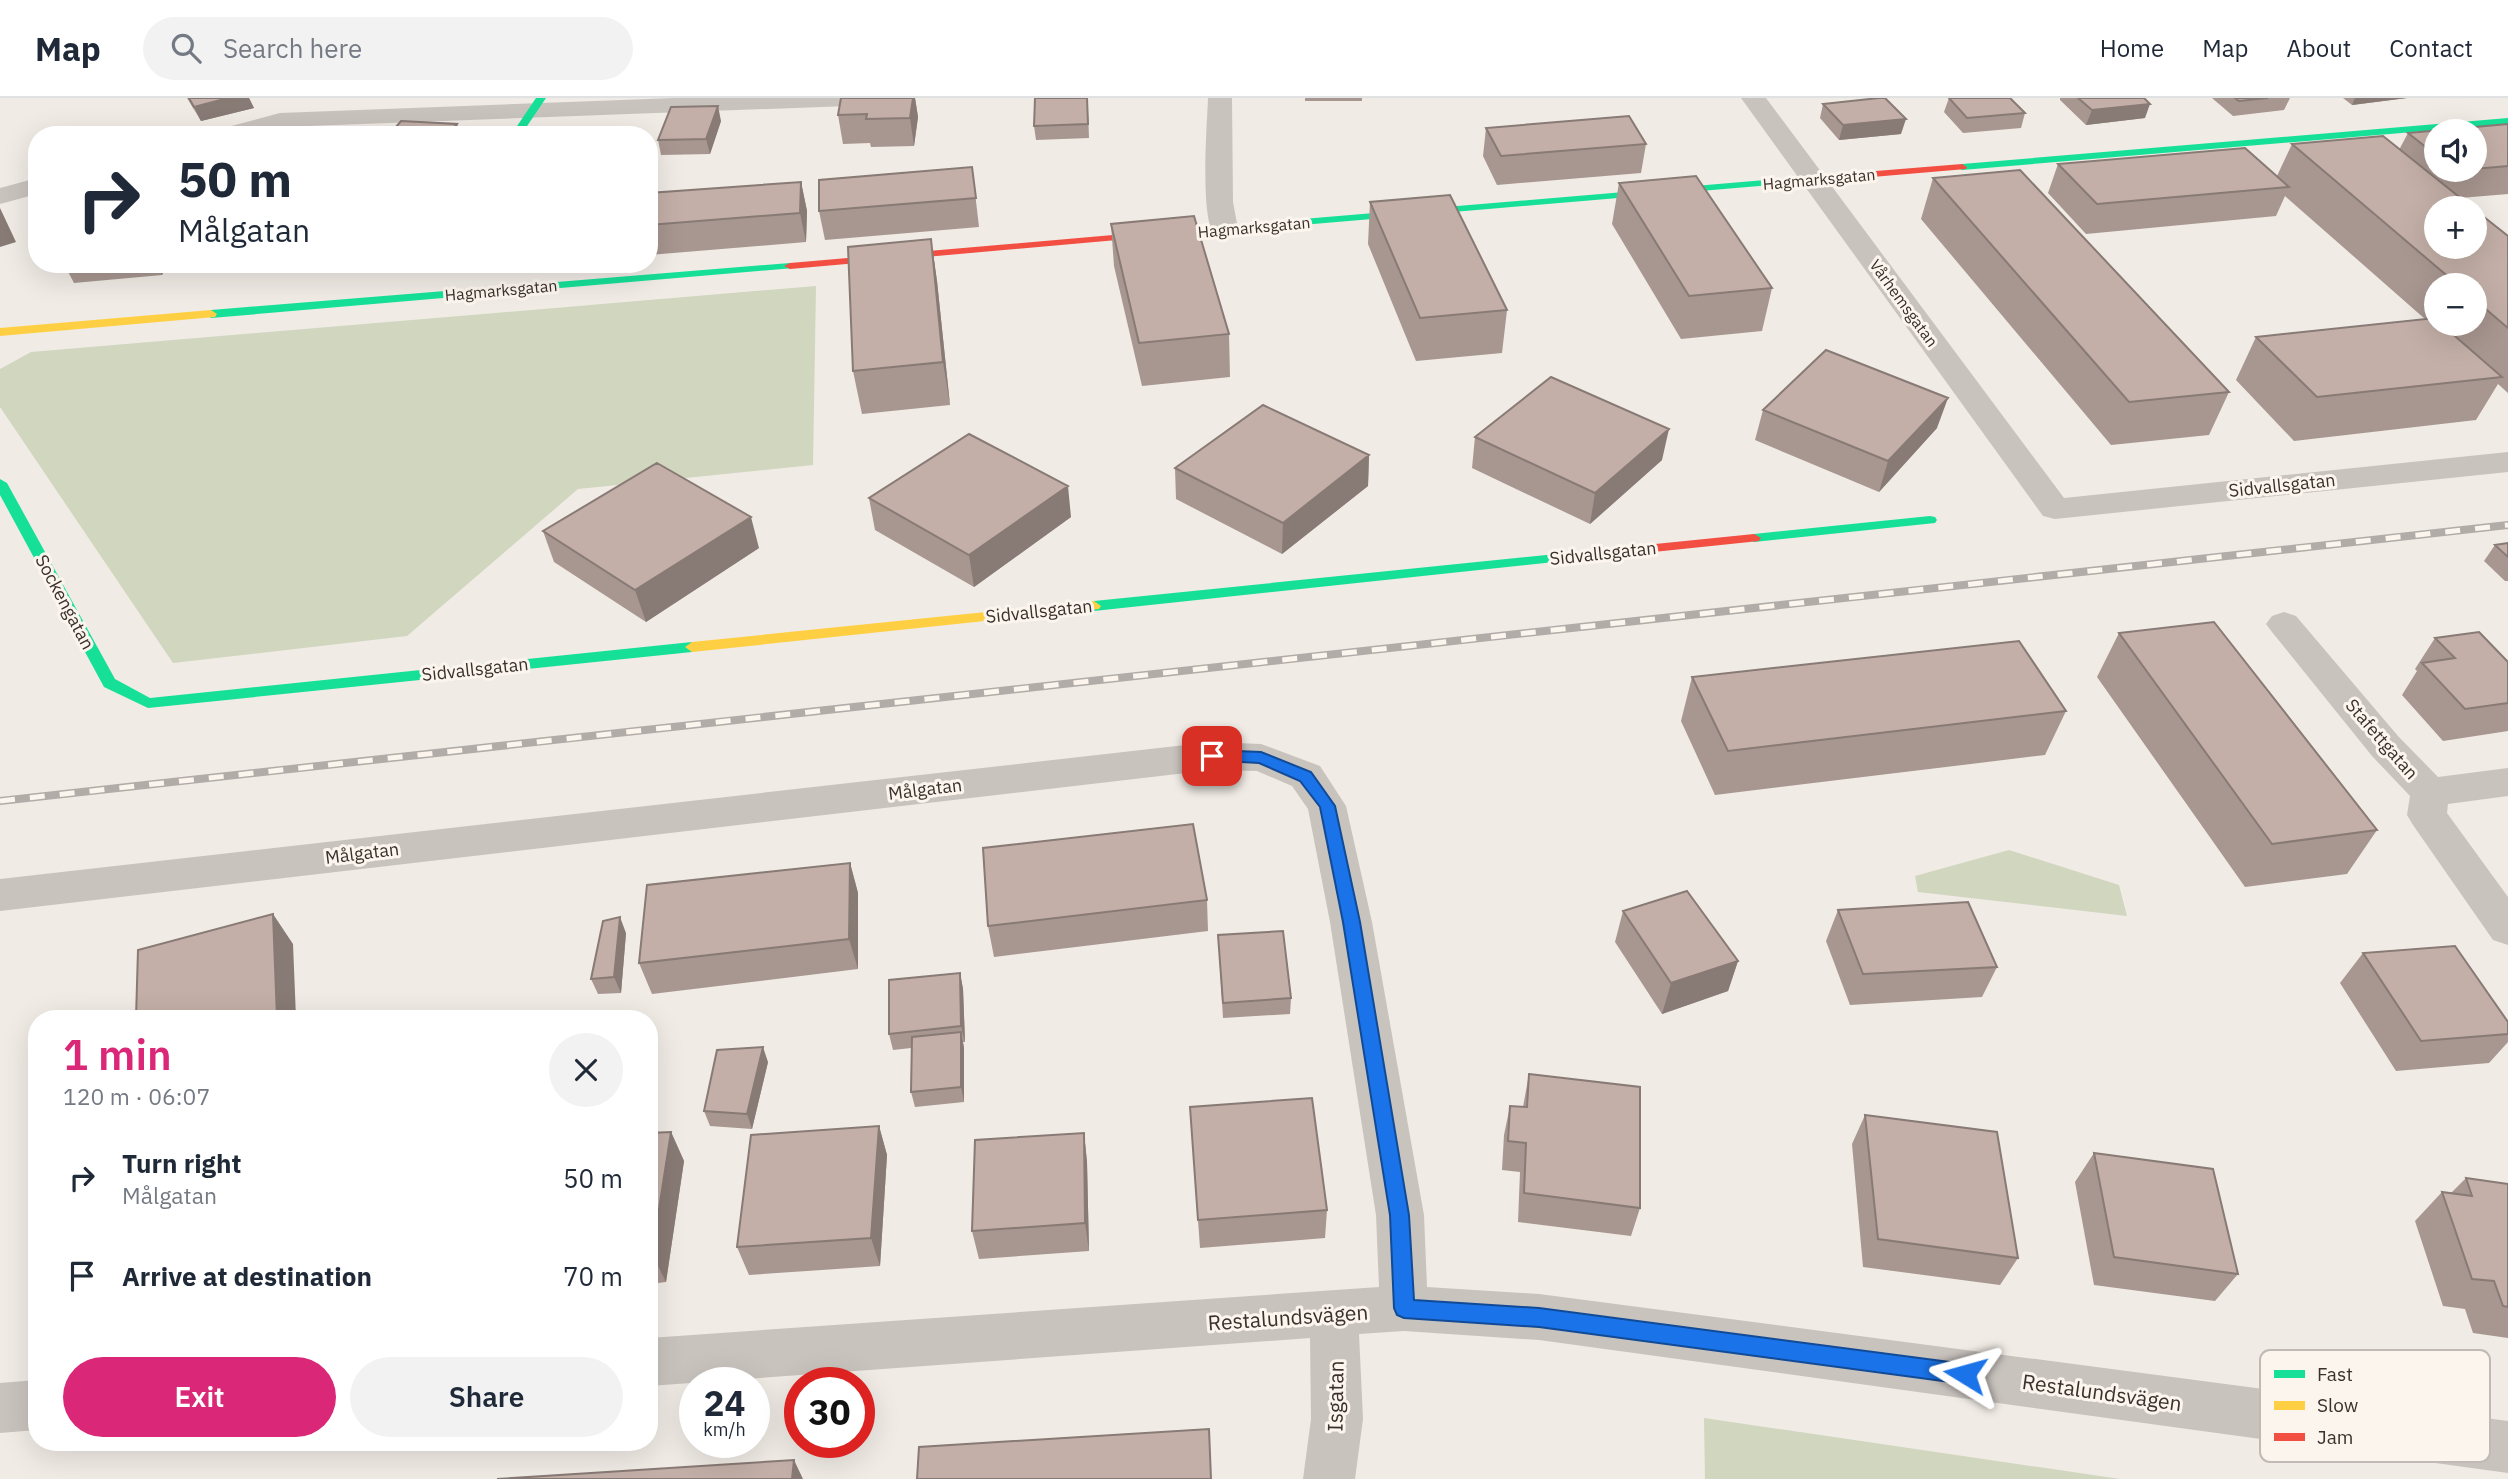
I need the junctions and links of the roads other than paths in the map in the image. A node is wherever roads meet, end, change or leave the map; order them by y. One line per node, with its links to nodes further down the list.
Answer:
1 (875, 98): 4 (street)
2 (1220, 98): 11 (street)
3 (1754, 98): 8 (street, Vårhemsgatan)
4 (537, 104): 6 (street); 7 (street)
5 (2508, 121): 8 (street, Hagmarksgatan)
6 (258, 126)
7 (522, 126)
8 (1814, 180): 11 (street, Hagmarksgatan); 17 (street, Vårhemsgatan)
9 (28, 188): 10 (street)
10 (0, 196)
11 (1224, 229): 13 (street, Hagmarksgatan)
12 (446, 274): 13 (street)
13 (440, 295): 14 (street, Hagmarksgatan)
14 (0, 332)
15 (2508, 462): 17 (street, Sidvallsgatan)
16 (0, 483): 20 (street, Sockengatan)
17 (2055, 509)
18 (1930, 520): 20 (street, Sidvallsgatan)
19 (2284, 624): 22 (street, Stafettgatan)
20 (148, 703)
21 (2508, 782): 22 (street)
22 (2430, 792): 24 (street, Stafettgatan)
23 (0, 895): 25 (street, Målgatan)
24 (2508, 929)
25 (1404, 1308): 26 (street, Restalundsvägen); 30 (street, Restalundsvägen)
26 (1334, 1314): 27 (street, Restalundsvägen); 33 (street, Isgatan)
27 (658, 1361)
28 (28, 1406): 29 (street)
29 (0, 1408)
30 (2260, 1414)
31 (2490, 1445): 32 (street, Restalundsvägen)
32 (2508, 1447)
33 (1329, 1479)

